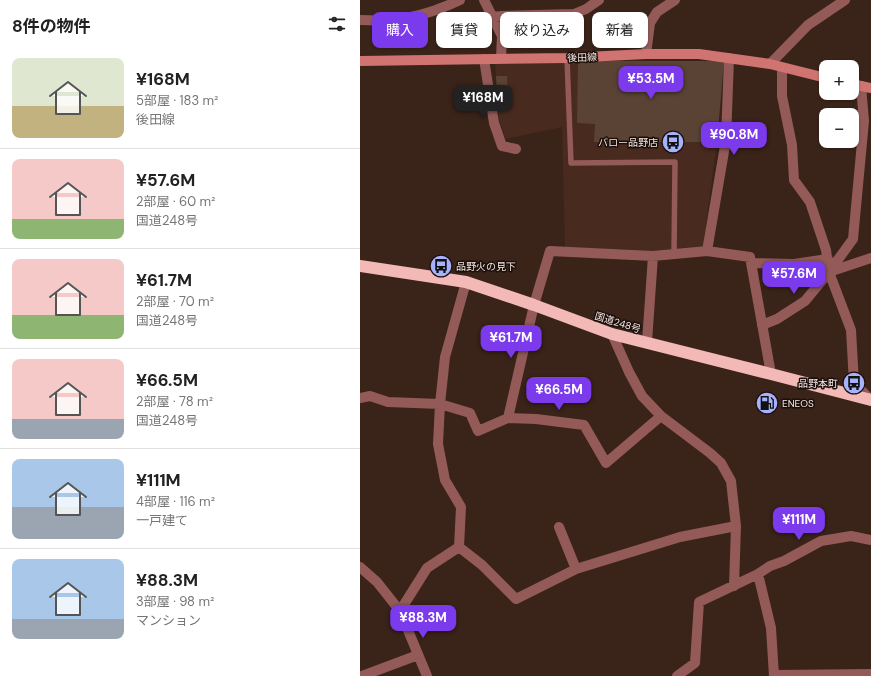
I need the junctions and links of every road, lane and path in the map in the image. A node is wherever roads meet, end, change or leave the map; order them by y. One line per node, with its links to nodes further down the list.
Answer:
1 (460, 0): 7 (street)
2 (484, 0): 6 (street)
3 (599, 0): 6 (street)
4 (675, 0): 8 (street)
5 (845, 0): 14 (street)
6 (493, 17): 9 (street)
7 (360, 20)
8 (646, 54): 10 (street, 後田線); 11 (street, 後田線)
9 (501, 58): 10 (street, 後田線); 12 (street, 後田線)
10 (567, 58): 20 (lane)
11 (729, 58): 14 (street, 後田線); 19 (street)
12 (484, 59): 13 (street, 後田線); 18 (street)
13 (360, 61)
14 (770, 64): 15 (street, 後田線)
15 (782, 68): 16 (street, 後田線); 23 (street)
16 (819, 76)
17 (861, 86): 26 (street)
18 (516, 149)
19 (707, 251): 20 (street); 24 (street)
20 (674, 254): 21 (street)
21 (653, 256): 28 (street); 31 (street)
22 (871, 258): 26 (street)
23 (828, 259): 24 (street); 26 (street)
24 (751, 263): 29 (street)
25 (360, 266): 27 (highway, 国道248号)
26 (829, 272): 29 (street); 34 (street)
27 (466, 282): 28 (highway, 国道248号); 35 (street)
28 (534, 304): 30 (highway, 国道248号); 37 (street)
29 (762, 325): 32 (street)
30 (612, 334): 31 (highway, 国道248号); 36 (street)
31 (647, 342): 32 (highway, 国道248号)
32 (771, 374): 34 (highway, 国道248号)
33 (360, 398): 35 (street)
34 (871, 400)
35 (440, 404): 37 (street); 41 (street)
36 (661, 416): 37 (street); 38 (street)
37 (508, 418)
38 (736, 526): 43 (street); 45 (street)
39 (560, 527): 43 (street)
40 (871, 540): 44 (street)
41 (459, 547): 43 (street); 46 (street)
42 (360, 567): 46 (street)
43 (576, 569)
44 (758, 574): 45 (street); 52 (street)
45 (734, 586): 51 (street)
46 (400, 610): 47 (street)
47 (418, 655): 49 (street); 50 (street)
48 (871, 674): 52 (street)
49 (362, 676)
50 (426, 676)
51 (677, 676)
52 (774, 676)

